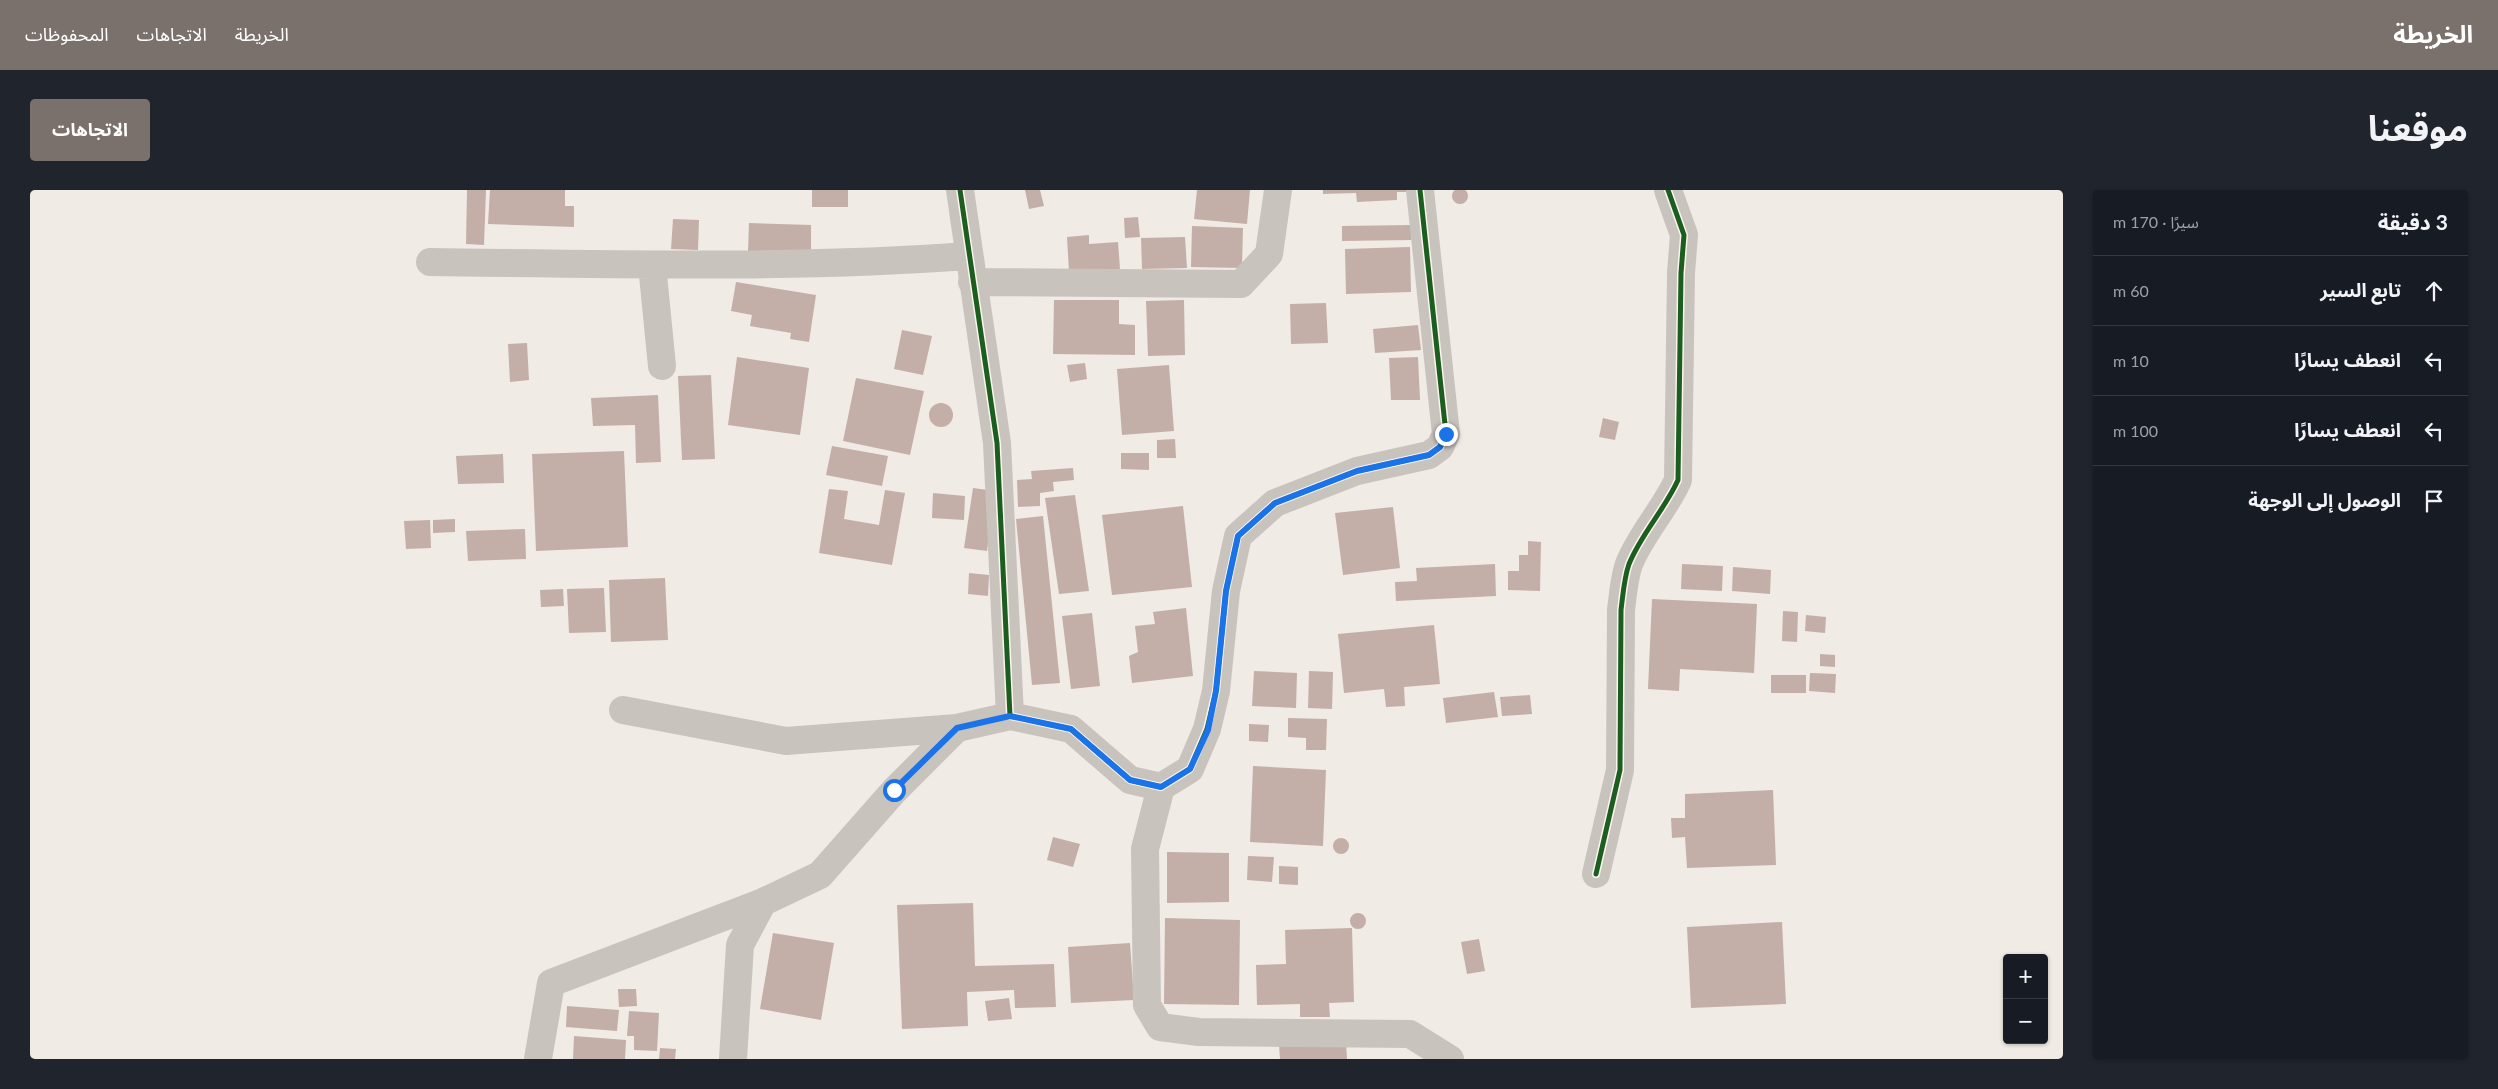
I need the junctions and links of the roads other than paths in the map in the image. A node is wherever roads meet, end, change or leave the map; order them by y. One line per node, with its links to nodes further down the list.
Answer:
1 (960, 190): 7 (street)
2 (1278, 190): 7 (street)
3 (1420, 190): 12 (street)
4 (1668, 190): 13 (street)
5 (430, 262): 6 (street)
6 (652, 265): 7 (street); 8 (street)
7 (971, 269): 10 (street)
8 (662, 366)
9 (623, 710): 11 (street)
10 (1010, 716): 11 (street); 12 (street)
11 (957, 728): 14 (street)
12 (1161, 787): 17 (street)
13 (1596, 874)
14 (763, 902): 15 (street); 16 (street)
15 (538, 1059)
16 (733, 1059)
17 (1450, 1059)

